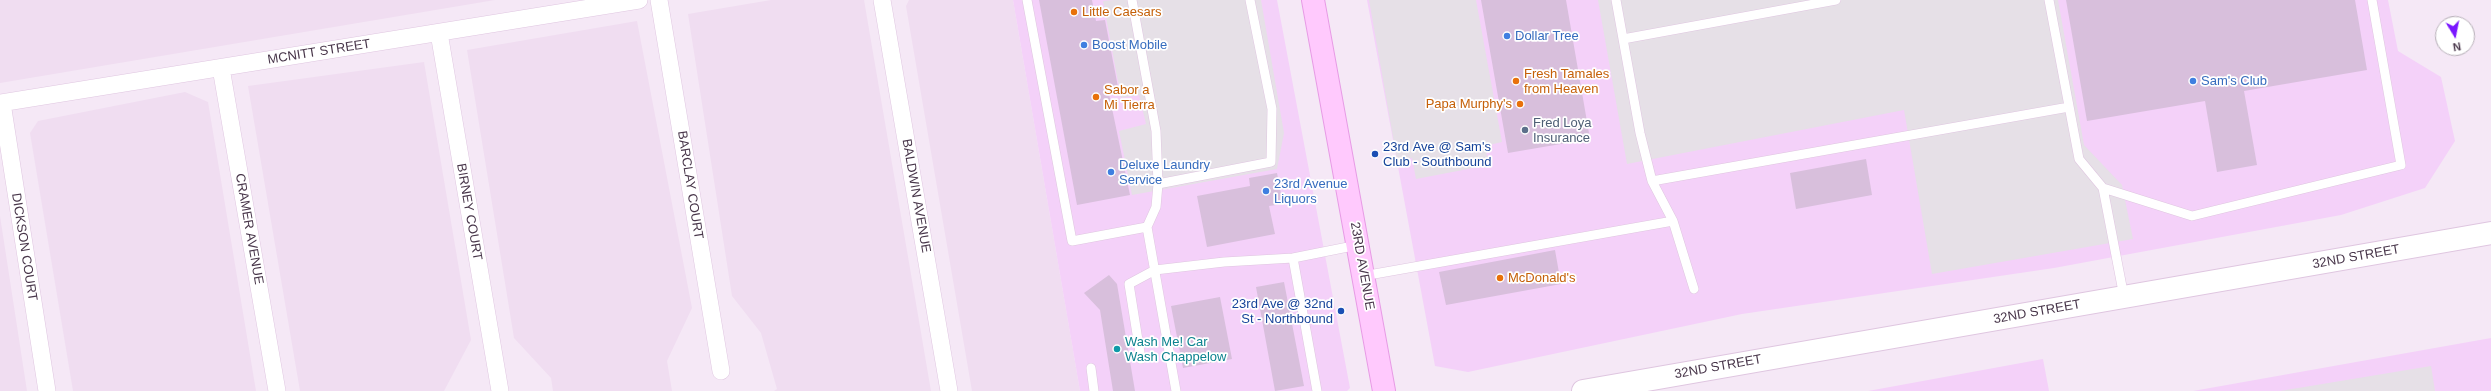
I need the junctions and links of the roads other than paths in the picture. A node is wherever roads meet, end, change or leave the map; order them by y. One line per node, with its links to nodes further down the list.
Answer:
1 (639, 0): 12 (street, MCNITT STREET)
2 (659, 0): 31 (street, BARCLAY COURT)
3 (882, 0): 35 (street, BALDWIN AVENUE)
4 (1027, 0): 21 (lane)
5 (1132, 0): 18 (lane)
6 (1250, 0): 18 (lane)
7 (1313, 0): 23 (main road, 23RD AVENUE)
8 (1616, 0): 13 (lane)
9 (1836, 0): 13 (lane)
10 (2049, 0): 16 (lane)
11 (2372, 0): 19 (lane)
12 (439, 32): 14 (street, MCNITT STREET); 34 (street, BIRNEY COURT)
13 (1623, 39): 17 (lane)
14 (221, 68): 15 (street, MCNITT STREET); 33 (street, CRAMER AVENUE)
15 (1, 103): 32 (street, DICKSON COURT)
16 (2069, 107): 17 (lane); 19 (lane)
17 (1652, 181): 20 (lane)
18 (1158, 184): 21 (lane)
19 (2103, 188): 28 (lane)
20 (1674, 221): 26 (lane); 27 (lane)
21 (1146, 227): 25 (lane)
22 (2491, 233): 28 (street, 32ND STREET)
23 (1358, 245): 24 (lane); 26 (main road, 23RD AVENUE)
24 (1293, 258): 25 (lane); 38 (lane)
25 (1155, 270): 29 (lane); 37 (lane)
26 (1363, 276): 39 (main road, 23RD AVENUE)
27 (1694, 289)
28 (2124, 297): 40 (street, 32ND STREET)
29 (1141, 359)
30 (1091, 368): 36 (lane)
31 (721, 371)
32 (47, 391)
33 (277, 391)
34 (500, 391)
35 (949, 391)
36 (1094, 391)
37 (1176, 391)
38 (1317, 391)
39 (1384, 391)
40 (1583, 391)

